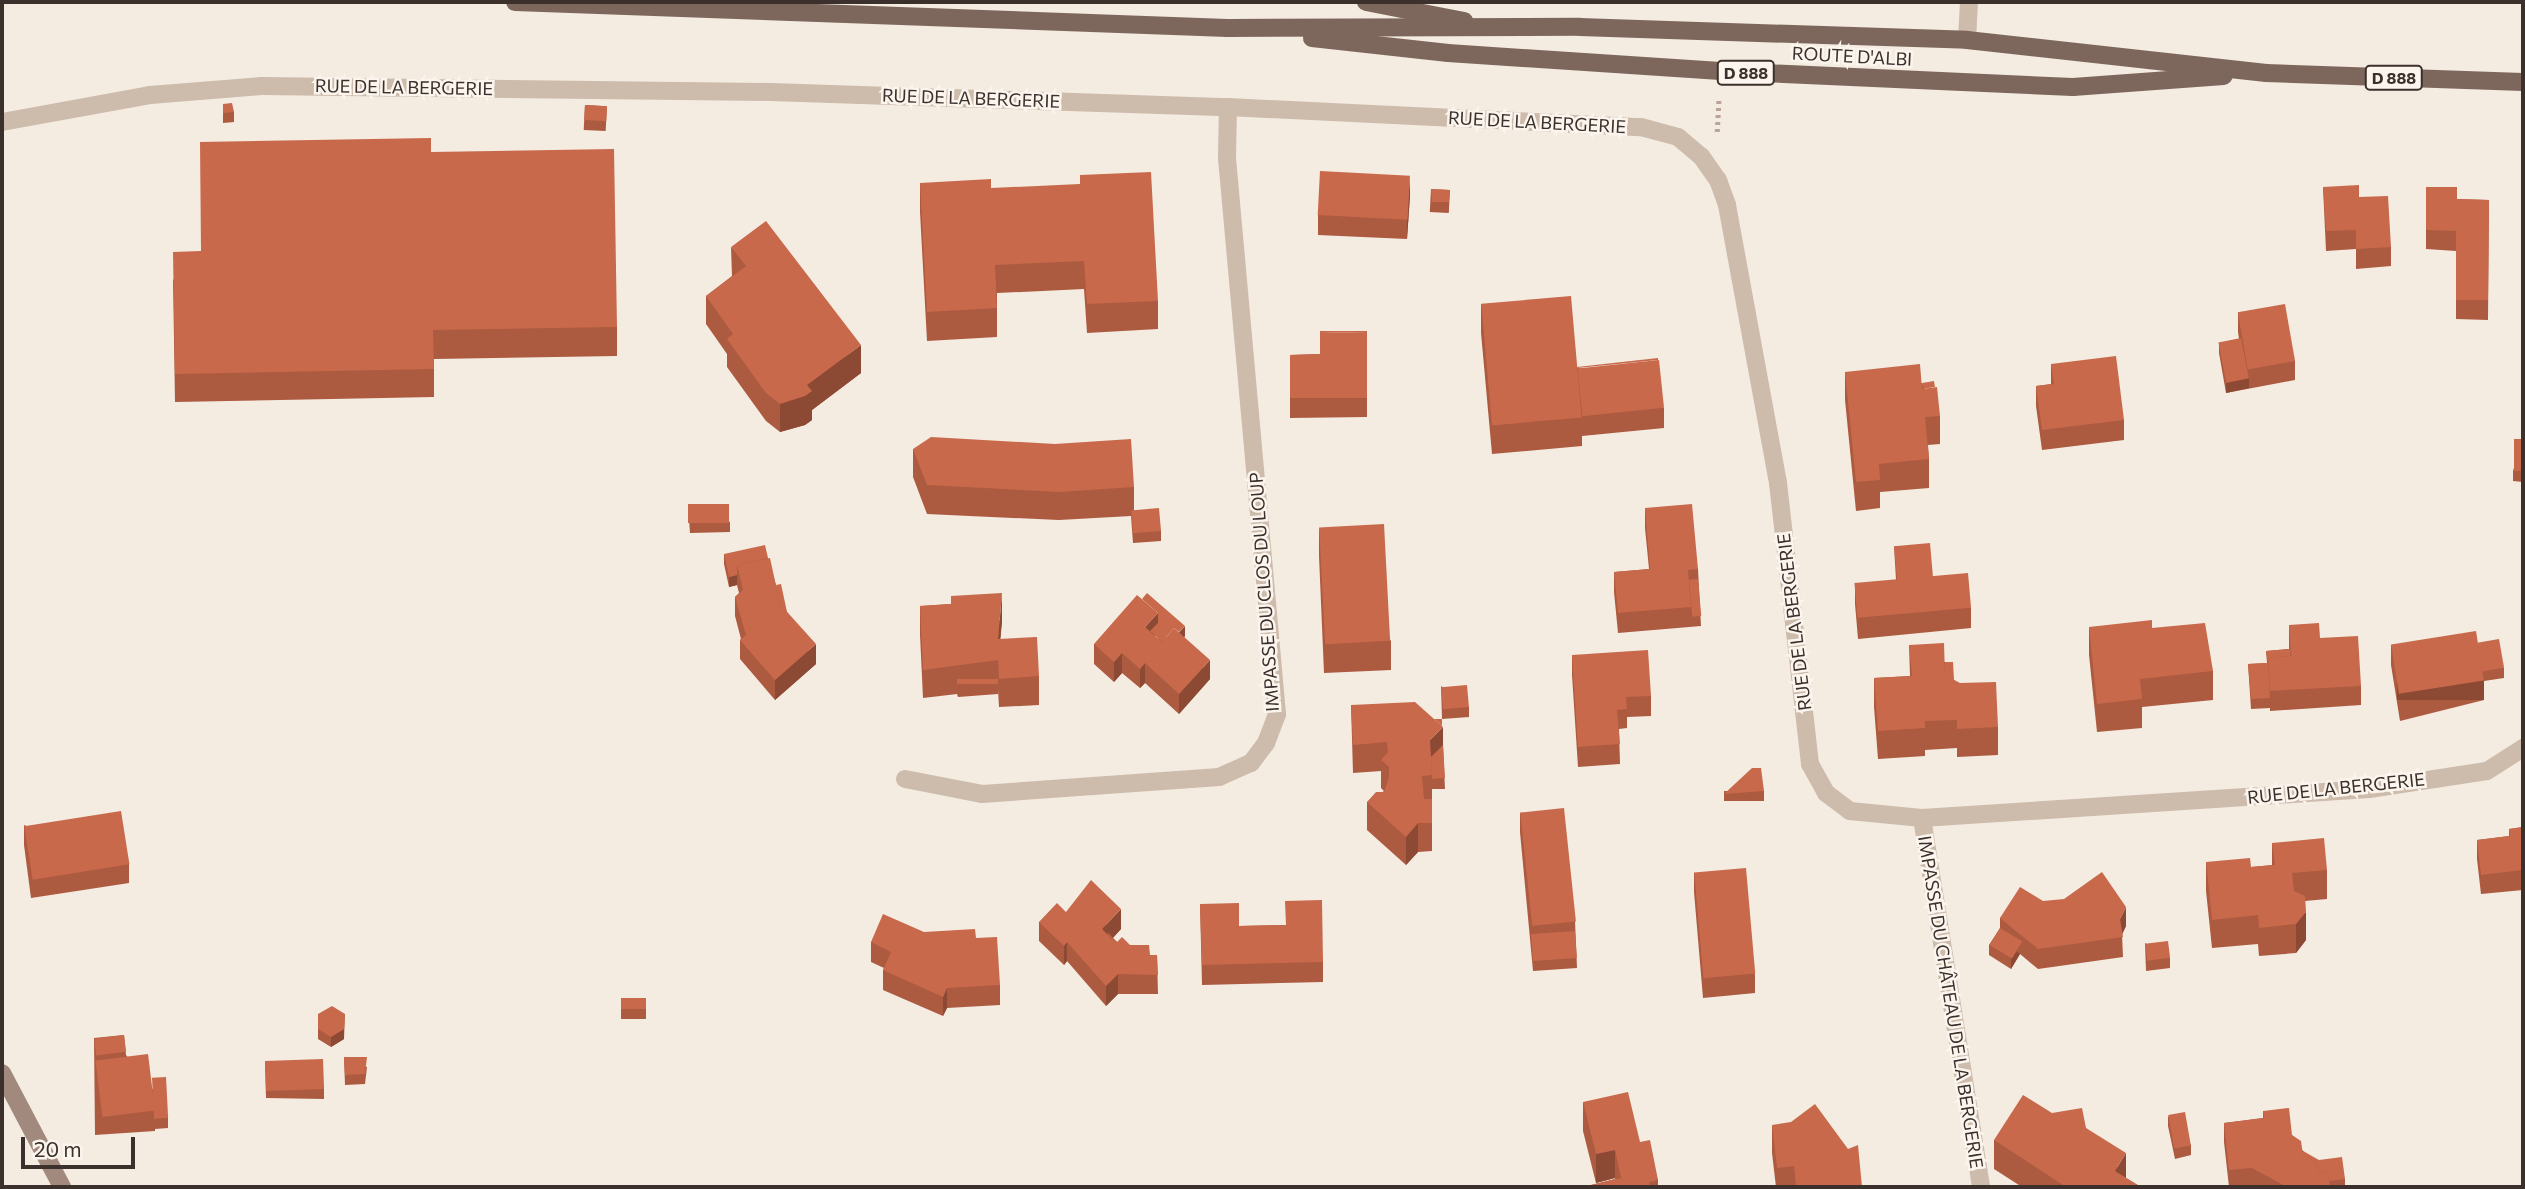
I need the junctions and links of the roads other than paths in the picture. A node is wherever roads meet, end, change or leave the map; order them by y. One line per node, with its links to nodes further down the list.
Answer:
1 (515, 2): 4 (main road, ROUTE D'ALBI / D 888)
2 (1366, 2): 5 (main road)
3 (1969, 2): 6 (street)
4 (1228, 28): 5 (main road, ROUTE D'ALBI / D 888); 7 (main road, ROUTE D'ALBI / D 888)
5 (1506, 29): 6 (main road, ROUTE D'ALBI / D 888)
6 (1967, 40): 7 (main road, ROUTE D'ALBI / D 888)
7 (2266, 73): 8 (main road, ROUTE D'ALBI / D 888)
8 (2523, 82)
9 (1228, 107): 10 (street, RUE DE LA BERGERIE); 12 (street, IMPASSE DU CLOS DU LOUP); 13 (street, RUE DE LA BERGERIE)
10 (2, 122)
11 (2523, 748): 13 (street, RUE DE LA BERGERIE)
12 (905, 779)
13 (1922, 818): 16 (street, IMPASSE DU CHÂTEAU DE LA BERGERIE)
14 (2, 1073): 15 (street)
15 (62, 1187)
16 (1981, 1187)

